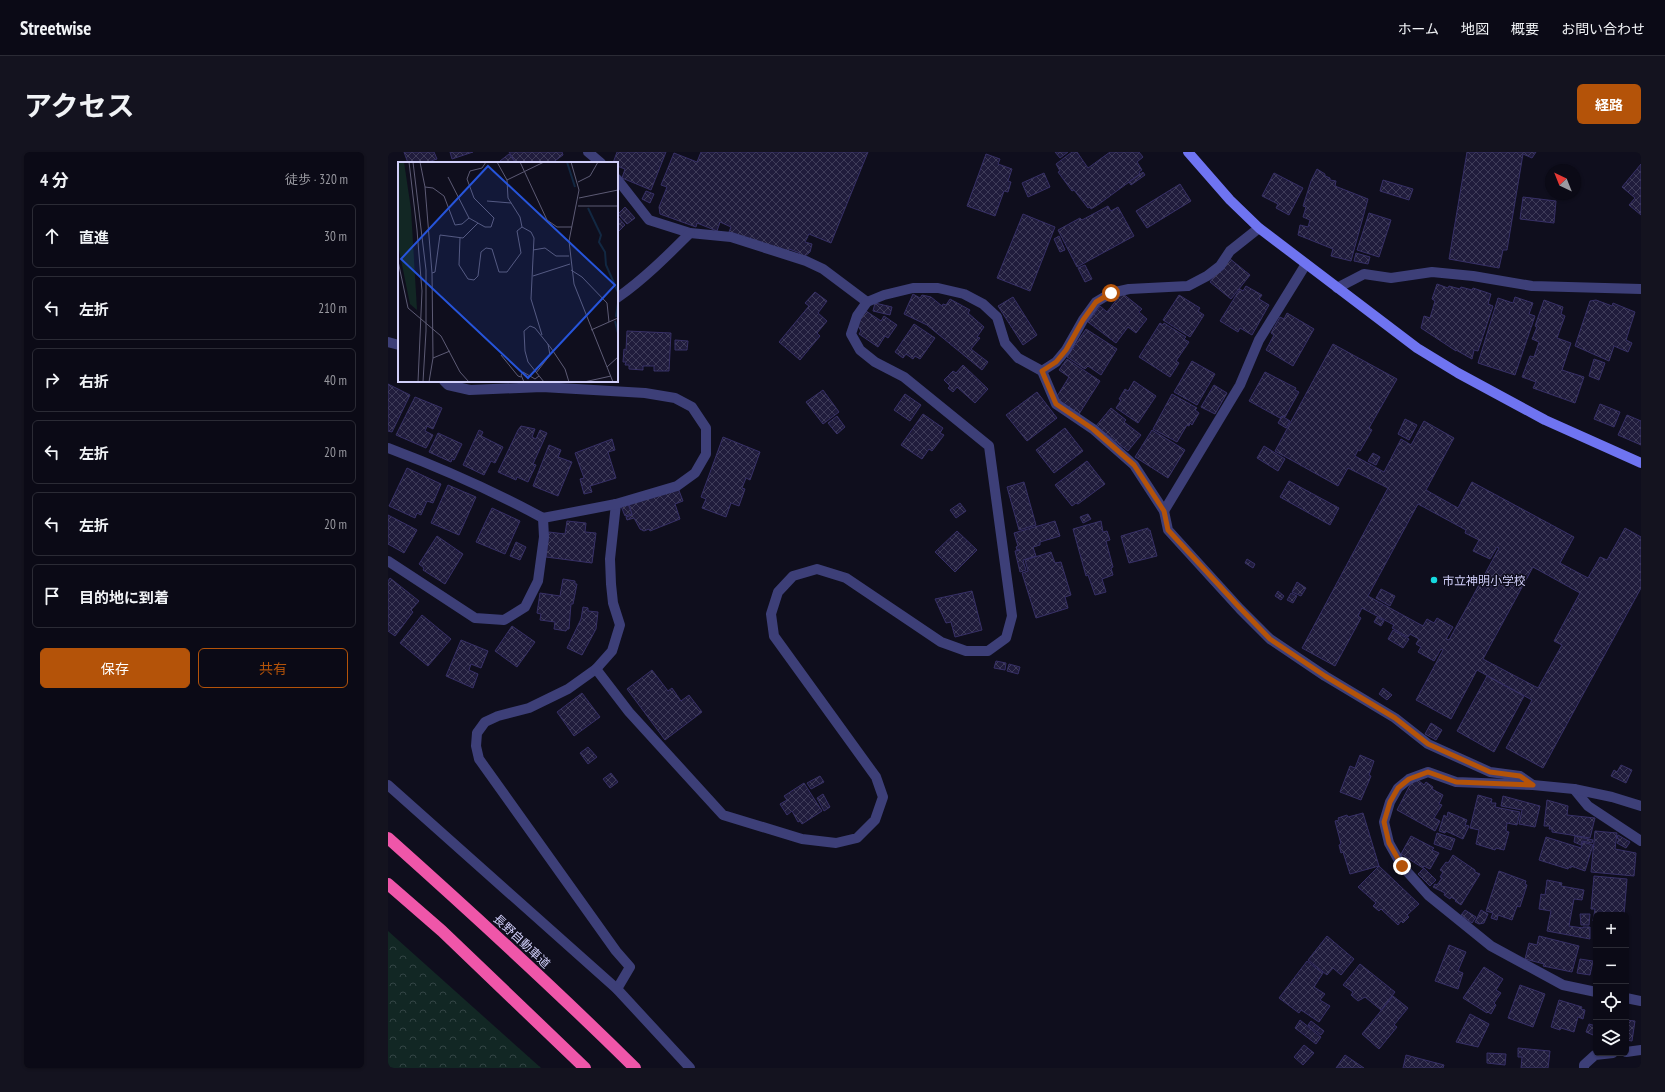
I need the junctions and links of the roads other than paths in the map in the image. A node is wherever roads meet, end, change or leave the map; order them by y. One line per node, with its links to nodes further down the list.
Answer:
1 (588, 152): 3 (street)
2 (1188, 152): 5 (street)
3 (600, 162)
4 (618, 180): 6 (street)
5 (1259, 228): 7 (street); 14 (street)
6 (690, 233): 10 (street); 11 (street)
7 (1306, 264): 8 (street); 19 (street)
8 (1336, 288): 9 (street); 17 (street)
9 (1641, 289)
10 (618, 297)
11 (867, 302): 14 (street); 22 (street)
12 (388, 342): 13 (street)
13 (398, 345)
14 (1042, 371): 19 (street)
15 (445, 382): 18 (street)
16 (388, 448): 20 (street)
17 (1641, 463)
18 (616, 504): 20 (street); 22 (street)
19 (1164, 511): 24 (street)
20 (543, 518): 21 (street)
21 (388, 561)
22 (596, 669): 30 (street)
23 (388, 785): 30 (street)
24 (1533, 785): 25 (street); 31 (street)
25 (1574, 789): 26 (street); 28 (street)
26 (1641, 806)
27 (388, 838): 38 (highway, 長野自動車道)
28 (1641, 841)
29 (388, 884): 37 (highway)
30 (617, 989): 39 (street)
31 (1593, 991)
32 (1629, 999): 33 (street)
33 (1641, 1001)
34 (1641, 1050): 35 (street)
35 (1629, 1052)
36 (1594, 1056): 40 (street)
37 (585, 1068)
38 (634, 1068)
39 (690, 1068)
40 (1584, 1068)

